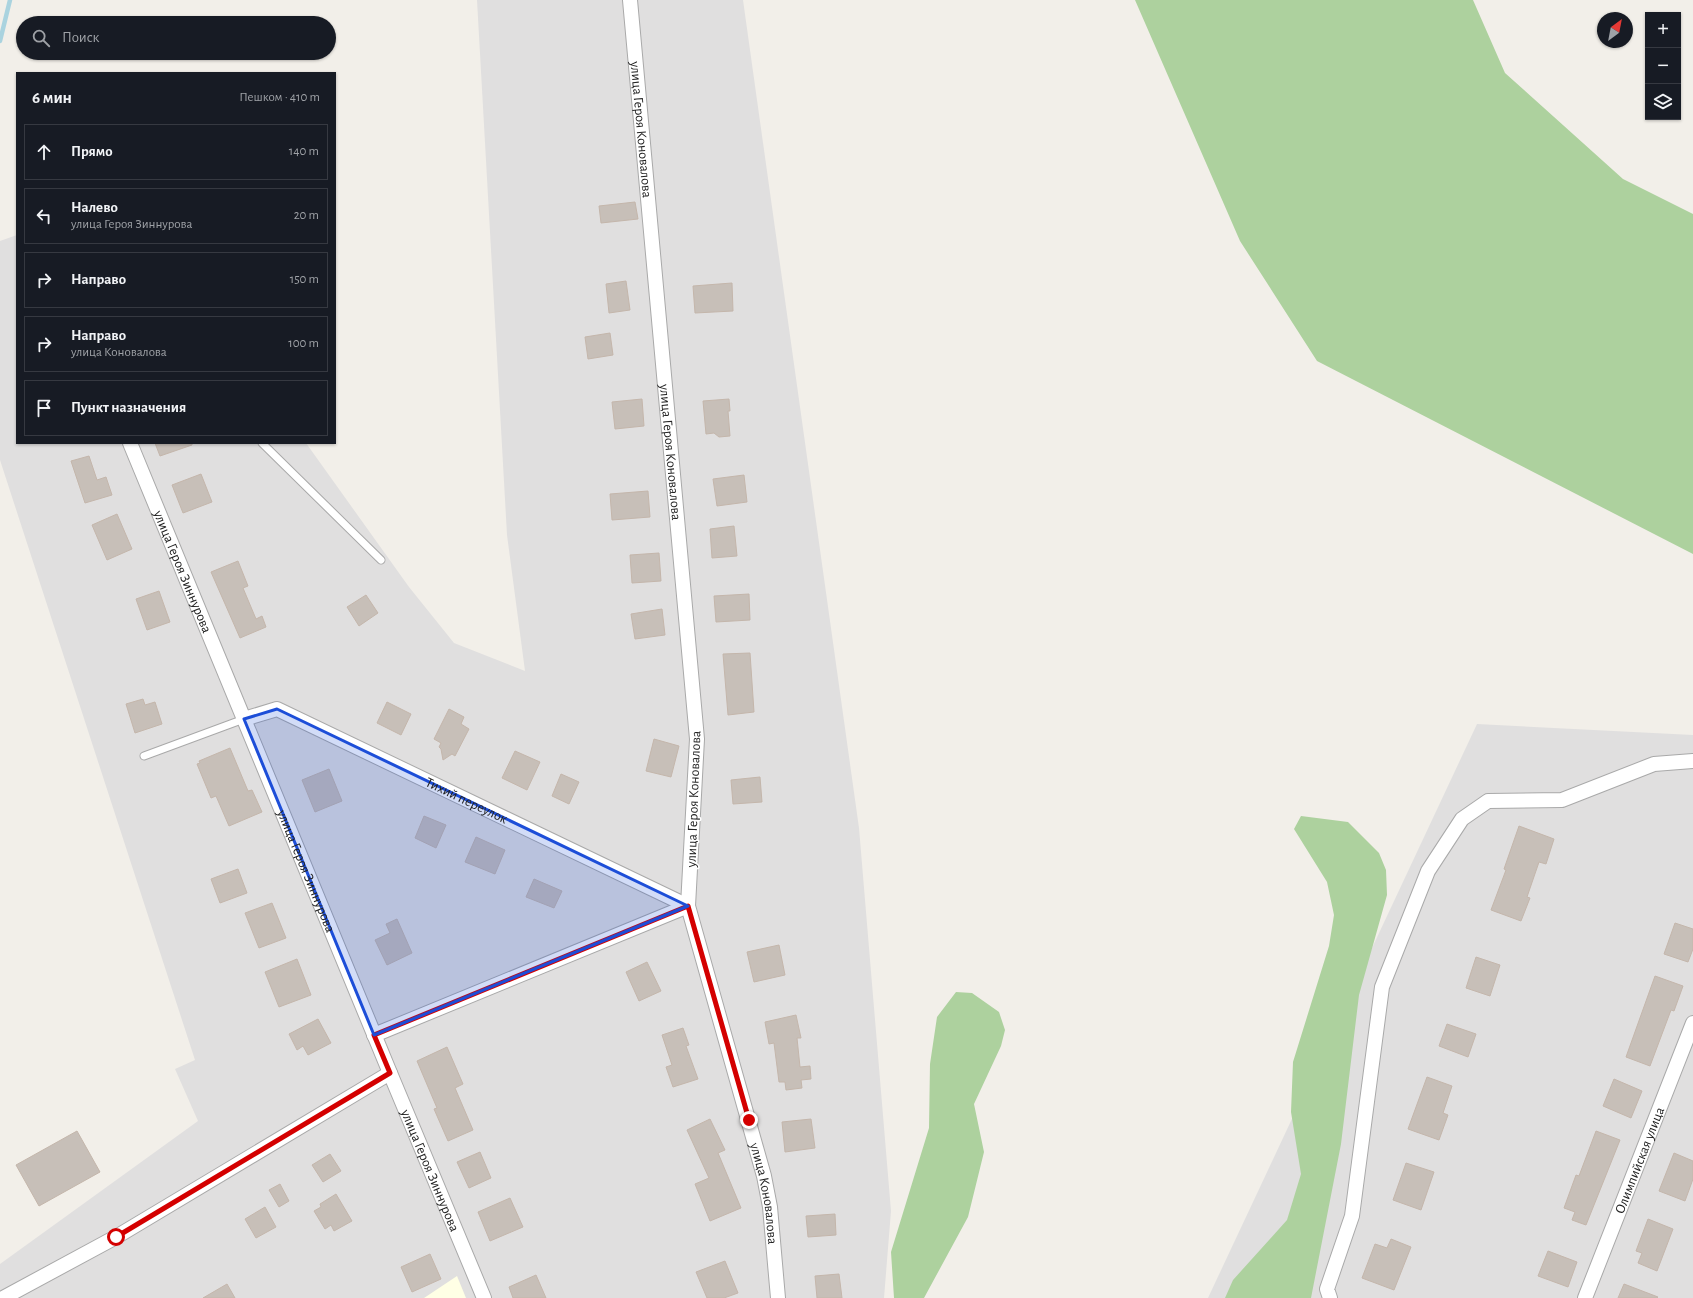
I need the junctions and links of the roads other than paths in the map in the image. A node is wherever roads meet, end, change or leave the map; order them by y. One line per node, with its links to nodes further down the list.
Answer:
1 (630, 0): 8 (street, улица Героя Коновалова)
2 (130, 444): 5 (street, улица Героя Зиннурова)
3 (263, 444): 4 (lane)
4 (381, 560)
5 (244, 719): 6 (lane); 8 (street, Тихий переулок); 10 (street, улица Героя Зиннурова)
6 (144, 756)
7 (1693, 761): 15 (street)
8 (688, 906): 10 (street); 14 (street, улица Коновалова)
9 (1693, 1023): 16 (street, Олимпийская улица)
10 (374, 1035): 11 (street, улица Героя Зиннурова)
11 (390, 1073): 12 (street); 13 (street, улица Героя Зиннурова)
12 (3, 1298)
13 (484, 1298)
14 (778, 1298)
15 (1330, 1298)
16 (1586, 1298)

